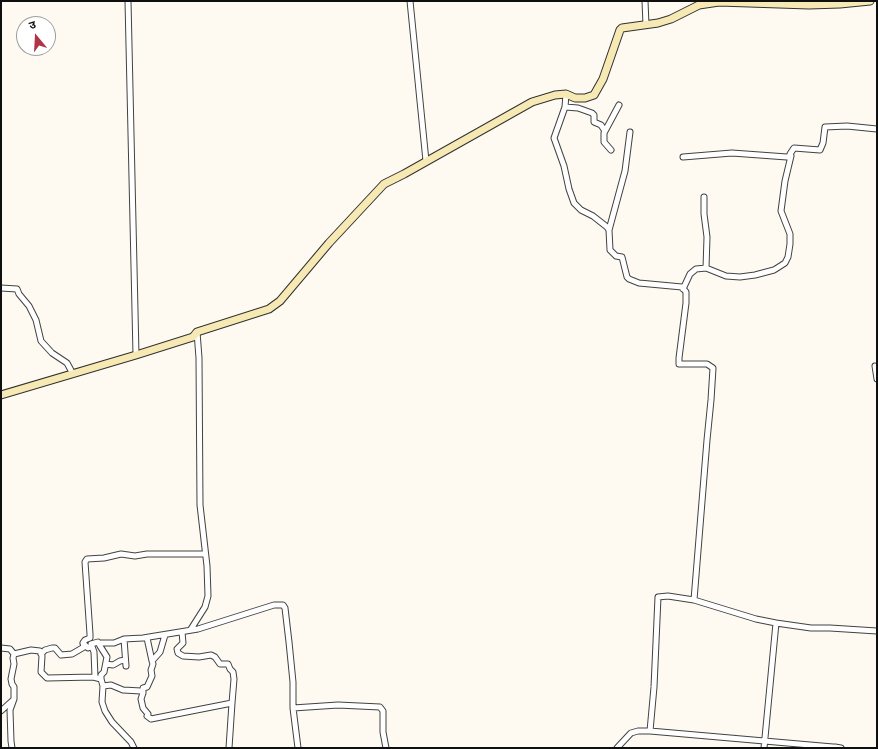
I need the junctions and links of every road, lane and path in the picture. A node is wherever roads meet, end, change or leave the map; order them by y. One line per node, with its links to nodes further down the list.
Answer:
1 (128, 1): 23 (street)
2 (410, 1): 16 (street)
3 (645, 1): 6 (street)
4 (870, 1): 5 (street)
5 (769, 2): 6 (street)
6 (646, 25): 7 (street)
7 (566, 94): 9 (street); 16 (street)
8 (619, 106): 11 (street)
9 (565, 107): 11 (street); 18 (street)
10 (877, 129): 14 (street)
11 (605, 131): 13 (street)
12 (630, 132): 18 (street)
13 (611, 150)
14 (791, 156): 15 (street); 19 (street)
15 (683, 157)
16 (426, 161): 22 (street)
17 (704, 197): 19 (street)
18 (609, 230): 21 (street)
19 (706, 268): 21 (street)
20 (1, 288): 25 (street)
21 (684, 289): 29 (street)
22 (197, 332): 23 (street); 28 (street)
23 (136, 355): 25 (street)
24 (875, 366): 26 (street)
25 (72, 374): 27 (street)
26 (877, 380)
27 (1, 395)
28 (205, 554): 31 (street); 37 (street)
29 (694, 600): 30 (street); 54 (street)
30 (776, 623): 32 (street); 55 (street)
31 (195, 629): 33 (street); 52 (street)
32 (877, 631)
33 (182, 632): 34 (street); 51 (street)
34 (164, 635): 35 (street); 44 (street)
35 (147, 638): 36 (street); 44 (street)
36 (124, 639): 39 (street); 43 (street)
37 (83, 643): 38 (street); 42 (street)
38 (90, 644): 39 (street); 47 (street)
39 (100, 646): 45 (street)
40 (1, 648): 41 (street)
41 (14, 654): 42 (street); 50 (street)
42 (41, 654): 47 (street)
43 (125, 660): 45 (street); 46 (street)
44 (152, 661): 49 (street)
45 (106, 664): 47 (street)
46 (126, 666)
47 (98, 678): 48 (street)
48 (103, 686): 49 (street); 58 (street)
49 (142, 693): 51 (street)
50 (14, 699): 53 (street); 57 (street)
51 (232, 703): 59 (street)
52 (293, 708): 60 (street); 61 (street)
53 (1, 711)
54 (650, 731): 55 (street); 62 (street)
55 (765, 742): 56 (street); 63 (street)
56 (835, 747): 64 (street)
57 (12, 748)
58 (134, 748)
59 (229, 748)
60 (298, 748)
61 (386, 748)
62 (617, 748)
63 (764, 748)
64 (841, 748)

